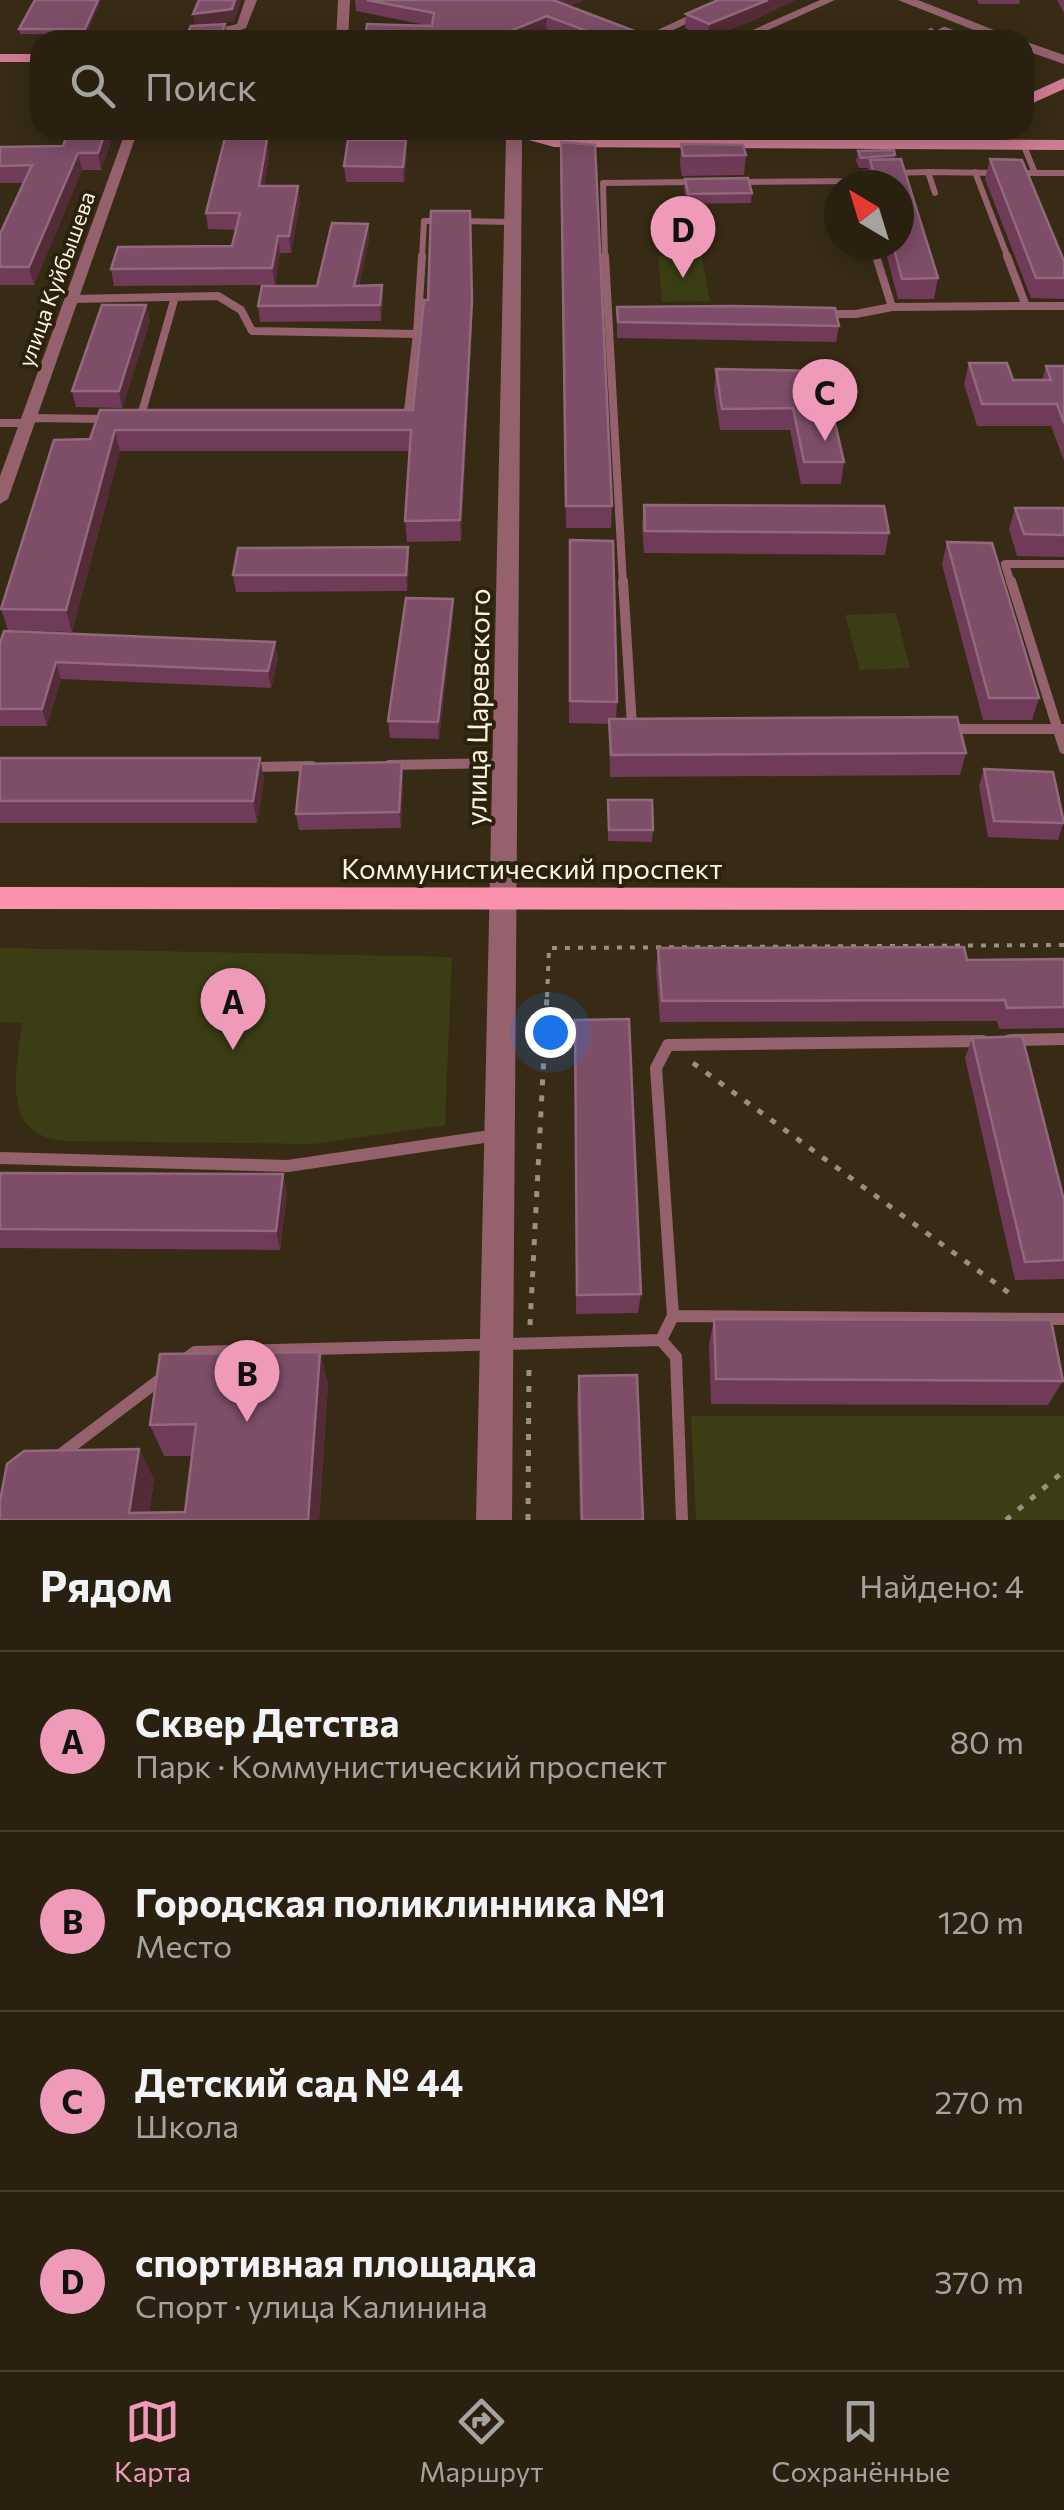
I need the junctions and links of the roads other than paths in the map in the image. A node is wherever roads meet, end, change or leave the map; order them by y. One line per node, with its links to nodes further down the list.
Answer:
1 (251, 0): 6 (street)
2 (344, 0): 7 (street)
3 (731, 0): 8 (street)
4 (829, 0): 9 (street)
5 (905, 0): 10 (street)
6 (232, 30)
7 (342, 30)
8 (664, 30)
9 (759, 30)
10 (985, 30)
11 (1034, 48): 12 (street)
12 (1042, 51): 15 (street); 16 (street)
13 (0, 58): 14 (main road)
14 (30, 58)
15 (1064, 60)
16 (1062, 88): 17 (main road)
17 (1034, 98)
18 (128, 140): 40 (street, улица Куйбышева)
19 (514, 140): 37 (street, улица Царевского)
20 (546, 140): 21 (main road)
21 (579, 140)
22 (755, 140): 25 (main road)
23 (872, 140): 25 (main road)
24 (1001, 140): 27 (main road)
25 (849, 143): 27 (main road)
26 (1064, 145): 27 (main road)
27 (1024, 146): 31 (lane)
28 (914, 172): 29 (lane)
29 (928, 172): 30 (lane); 36 (lane)
30 (975, 172): 31 (lane); 41 (lane)
31 (1035, 172): 32 (lane)
32 (1064, 172)
33 (699, 182): 45 (lane)
34 (719, 182): 35 (lane)
35 (824, 183)
36 (935, 194)
37 (513, 222): 47 (lane); 59 (street, улица Царевского)
38 (878, 260): 43 (lane)
39 (176, 297): 40 (lane); 47 (lane); 48 (lane)
40 (72, 300): 51 (street, улица Куйбышева)
41 (1026, 306): 42 (lane); 43 (lane)
42 (1064, 306)
43 (892, 307): 44 (lane)
44 (818, 314)
45 (607, 316): 46 (lane); 55 (lane)
46 (626, 316)
47 (417, 334): 50 (lane)
48 (141, 419): 49 (lane); 51 (lane)
49 (160, 419)
50 (396, 419)
51 (28, 421): 52 (lane); 53 (street, улица Куйбышева)
52 (0, 424)
53 (0, 500)
54 (1064, 564): 57 (lane)
55 (651, 726)
56 (942, 728): 57 (lane)
57 (1061, 729): 58 (lane)
58 (1064, 749)
59 (508, 763): 60 (lane); 65 (street, улица Царевского)
60 (372, 765)
61 (333, 766): 62 (lane)
62 (235, 767)
63 (0, 898): 65 (main road, Коммунистический проспект)
64 (1064, 900): 65 (main road, Коммунистический проспект)
65 (503, 901): 67 (street, улица Царевского)
66 (1064, 1039): 69 (lane)
67 (501, 1134): 68 (lane); 72 (street, улица Царевского)
68 (0, 1158)
69 (672, 1316): 70 (lane); 71 (lane)
70 (1064, 1320)
71 (661, 1340): 72 (lane); 75 (lane)
72 (498, 1346): 73 (lane); 74 (street, улица Царевского)
73 (40, 1470)
74 (494, 1520)
75 (682, 1520)

